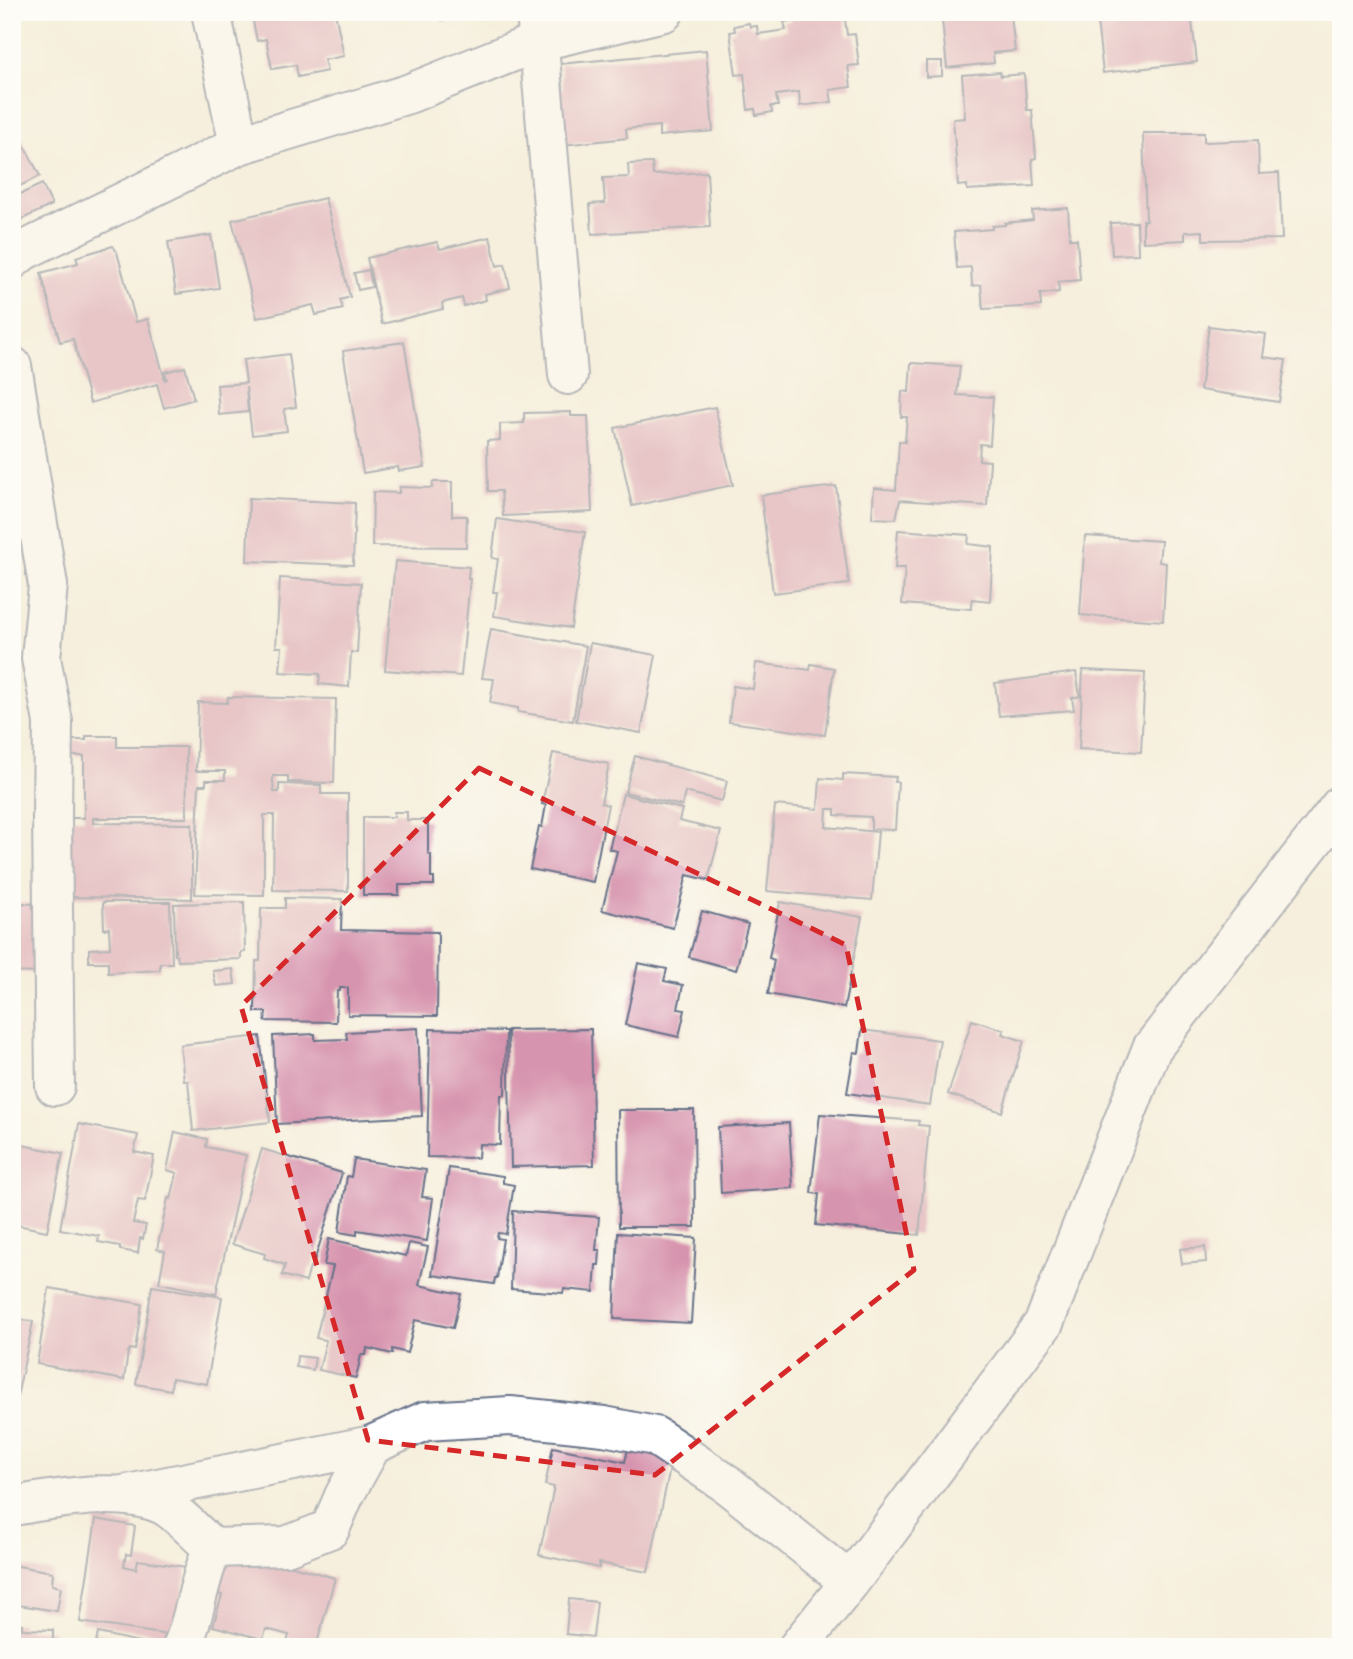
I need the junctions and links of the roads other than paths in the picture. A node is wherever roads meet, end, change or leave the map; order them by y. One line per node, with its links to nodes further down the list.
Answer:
1 (211, 12): 4 (street)
2 (664, 12): 3 (street)
3 (538, 27): 4 (street); 7 (street)
4 (239, 145): 5 (street)
5 (12, 261)
6 (12, 366): 9 (street)
7 (568, 374)
8 (1341, 805): 14 (street)
9 (55, 1086)
10 (372, 1445): 11 (street); 13 (street); 14 (street)
11 (123, 1494): 12 (street); 13 (street)
12 (12, 1506)
13 (213, 1548): 15 (street)
14 (850, 1582): 16 (street)
15 (182, 1647)
16 (798, 1647)

